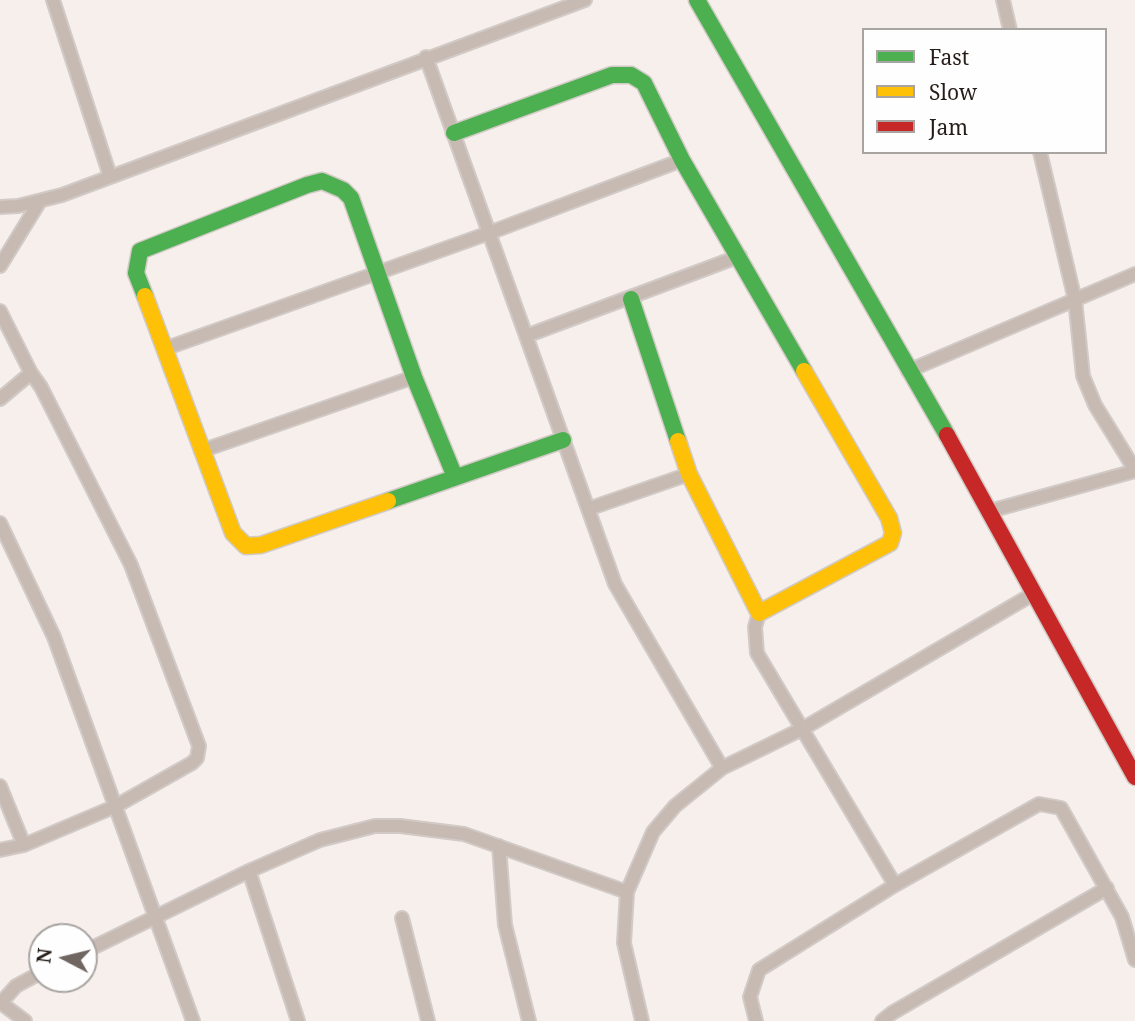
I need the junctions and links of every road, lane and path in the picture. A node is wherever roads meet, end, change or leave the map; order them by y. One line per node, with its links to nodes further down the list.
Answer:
1 (53, 0): 10 (street)
2 (585, 0): 6 (street)
3 (696, 0): 23 (street)
4 (1003, 0): 5 (street)
5 (1010, 28)
6 (426, 57): 7 (street); 10 (street)
7 (454, 133): 9 (street); 13 (street)
8 (1040, 154): 19 (street)
9 (682, 160): 13 (street); 14 (street)
10 (110, 176): 11 (street)
11 (40, 201): 12 (street); 15 (street)
12 (0, 207)
13 (489, 233): 16 (street); 21 (street)
14 (740, 256): 18 (street); 36 (street)
15 (0, 266)
16 (379, 271): 22 (street); 22 (street); 25 (street)
17 (1135, 274): 19 (street)
18 (631, 299): 21 (street); 30 (street)
19 (1076, 300): 23 (street); 29 (street)
20 (0, 311): 24 (street)
21 (526, 336): 27 (street)
22 (164, 349): 28 (street)
23 (908, 371): 33 (street)
24 (31, 373): 26 (street); 41 (street)
25 (414, 377): 28 (street); 31 (street)
26 (0, 399)
27 (563, 440): 31 (street); 32 (street)
28 (201, 450): 31 (street)
29 (1135, 470): 33 (street)
30 (689, 474): 32 (street); 36 (street)
31 (455, 477)
32 (588, 509): 38 (street)
33 (989, 511): 35 (street)
34 (0, 523): 41 (street)
35 (1033, 594): 37 (street); 39 (street)
36 (759, 613): 37 (street)
37 (804, 728): 38 (street); 46 (street)
38 (722, 768): 48 (street)
39 (1135, 777)
40 (0, 786): 42 (street)
41 (117, 806): 42 (street); 49 (street)
42 (24, 845): 44 (street)
43 (499, 846): 45 (street); 48 (street); 59 (street)
44 (0, 849)
45 (249, 871): 49 (street); 57 (street)
46 (895, 885): 47 (street); 61 (street)
47 (1107, 888): 52 (street); 62 (street)
48 (627, 892): 60 (street)
49 (156, 917): 51 (street); 56 (street)
50 (402, 918): 58 (street)
51 (98, 945)
52 (1135, 960)
53 (28, 980): 54 (street)
54 (0, 1004): 55 (street)
55 (25, 1021)
56 (193, 1021)
57 (298, 1021)
58 (428, 1021)
59 (529, 1021)
60 (642, 1021)
61 (756, 1021)
62 (882, 1021)

